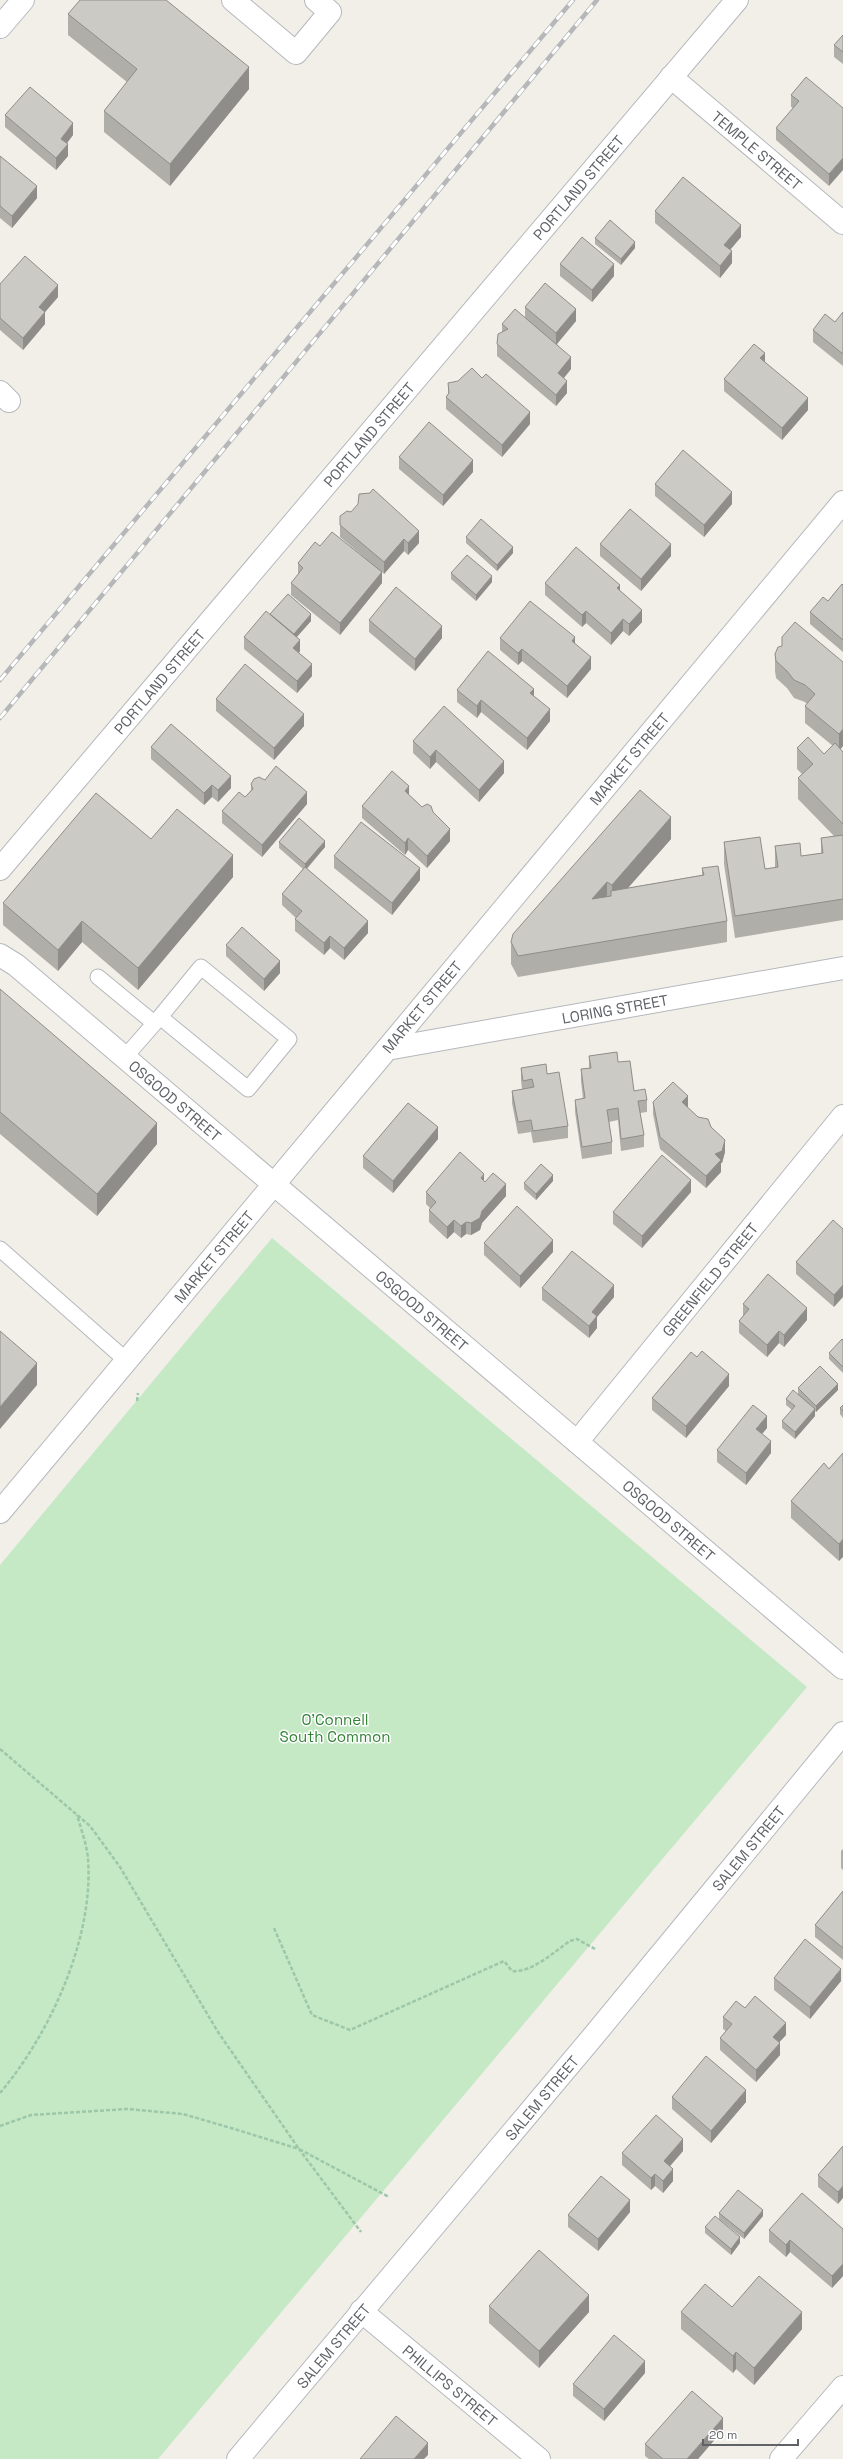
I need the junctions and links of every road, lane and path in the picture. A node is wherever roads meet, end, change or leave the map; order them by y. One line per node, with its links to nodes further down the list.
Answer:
1 (22, 0): 5 (street)
2 (233, 0): 3 (street)
3 (316, 0)
4 (737, 0): 6 (street, PORTLAND STREET)
5 (0, 27)
6 (672, 77): 7 (street, TEMPLE STREET); 9 (street, PORTLAND STREET)
7 (843, 223)
8 (843, 502): 14 (street, MARKET STREET)
9 (0, 869)
10 (0, 955): 15 (street, OSGOOD STREET)
11 (843, 968): 14 (street, LORING STREET)
12 (98, 977): 13 (lane)
13 (157, 1020): 13 (lane); 15 (lane)
14 (387, 1049): 17 (street, MARKET STREET)
15 (125, 1057): 17 (street, OSGOOD STREET)
16 (843, 1116): 22 (street, GREENFIELD STREET)
17 (274, 1184): 19 (street, MARKET STREET); 22 (street, OSGOOD STREET)
18 (0, 1249): 19 (lane)
19 (127, 1361): 23 (street, MARKET STREET)
20 (138, 1393): 21 (path)
21 (137, 1401)
22 (577, 1442): 24 (street, OSGOOD STREET)
23 (0, 1512)
24 (843, 1668)
25 (843, 1733): 35 (street, SALEM STREET)
26 (0, 1750): 27 (path)
27 (77, 1814): 30 (path); 32 (path)
28 (274, 1928): 29 (path)
29 (595, 1949)
30 (0, 2093)
31 (0, 2126): 32 (path)
32 (299, 2149): 33 (path); 34 (path)
33 (389, 2198)
34 (361, 2232)
35 (361, 2311): 37 (street, SALEM STREET); 38 (street, PHILLIPS STREET)
36 (843, 2387): 39 (street)
37 (238, 2459)
38 (539, 2459)
39 (781, 2459)

